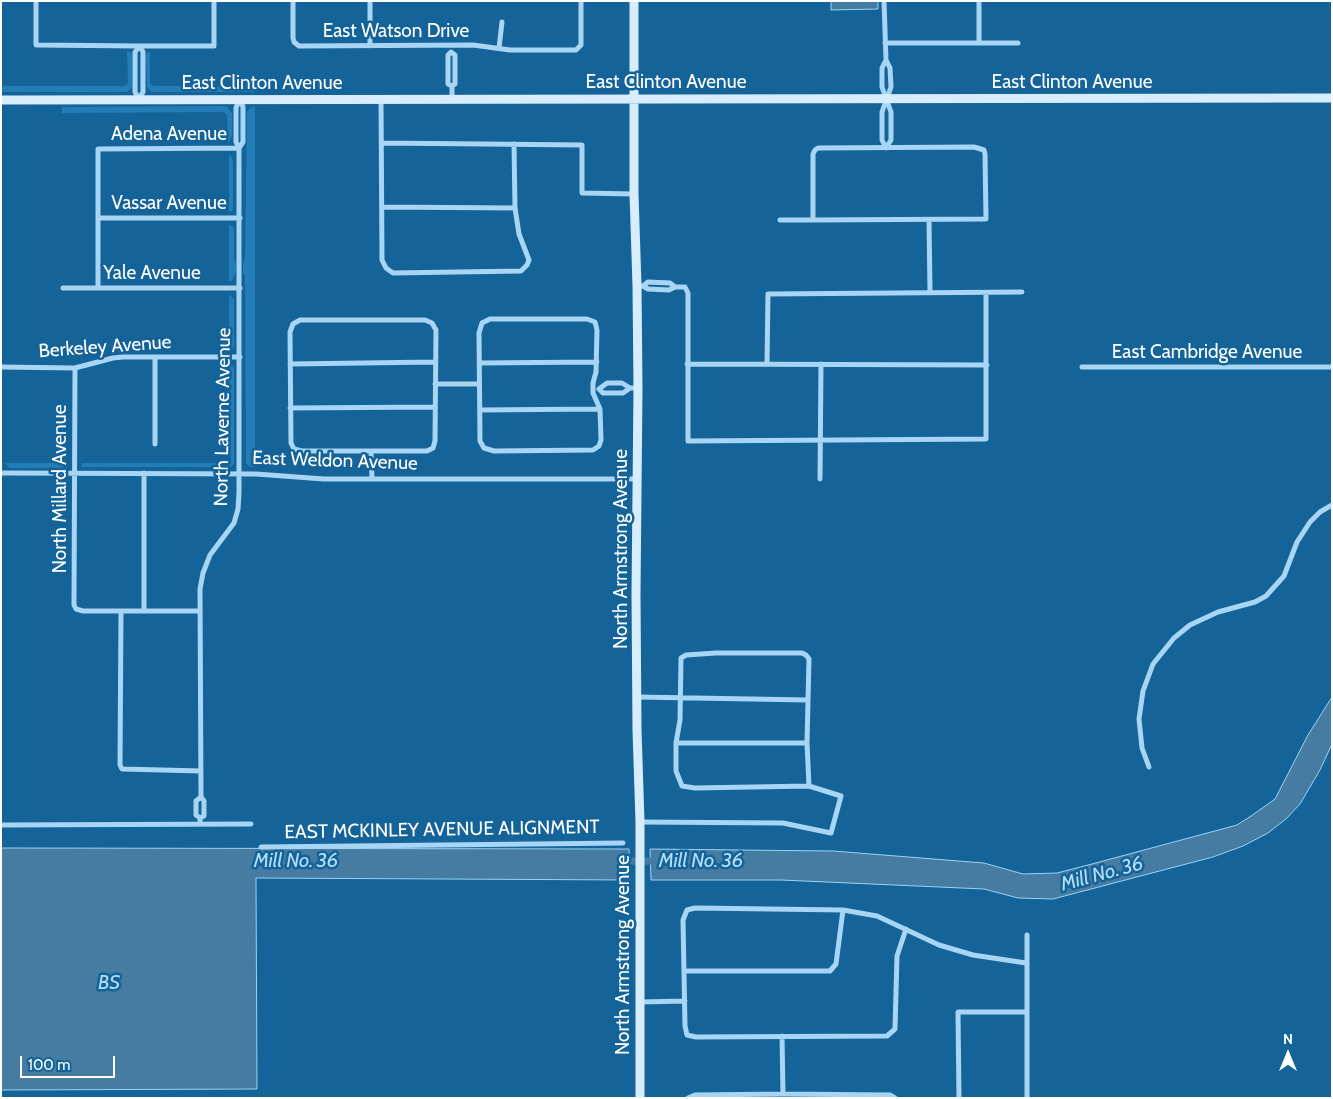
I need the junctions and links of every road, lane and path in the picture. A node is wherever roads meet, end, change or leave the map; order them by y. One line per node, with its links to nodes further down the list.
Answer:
1 (36, 1): 13 (street)
2 (214, 1): 13 (street)
3 (293, 1): 14 (street, East Watson Drive)
4 (370, 1): 14 (street)
5 (581, 1): 16 (street, East Watson Drive)
6 (634, 1): 22 (street, North Armstrong Avenue)
7 (884, 1): 10 (street)
8 (980, 1): 11 (street)
9 (502, 22): 16 (street)
10 (885, 43): 11 (street); 17 (street)
11 (979, 43): 12 (street)
12 (1018, 43)
13 (140, 46): 19 (street)
14 (370, 46): 15 (street, East Watson Drive)
15 (451, 46): 16 (street, East Watson Drive); 24 (street)
16 (499, 48)
17 (886, 98): 18 (street, East Clinton Avenue); 22 (street, East Clinton Avenue); 28 (street); 28 (street)
18 (1332, 98)
19 (139, 99): 20 (street, East Clinton Avenue); 23 (street, East Clinton Avenue)
20 (240, 99): 21 (street, East Clinton Avenue); 27 (street, North Laverne Avenue)
21 (381, 99): 24 (street, East Clinton Avenue); 25 (street)
22 (634, 99): 24 (street, East Clinton Avenue); 29 (street, North Armstrong Avenue)
23 (1, 100)
24 (452, 100)
25 (382, 143): 26 (street); 30 (street)
26 (514, 144): 29 (street); 31 (street)
27 (239, 148): 32 (street, Adena Avenue); 33 (street, North Laverne Avenue)
28 (886, 148): 35 (street); 36 (street)
29 (634, 194): 37 (street, North Armstrong Avenue)
30 (382, 207): 31 (street); 31 (street)
31 (515, 208)
32 (98, 218): 33 (street, Vassar Avenue); 39 (street)
33 (240, 218): 40 (street, North Laverne Avenue)
34 (780, 220): 35 (street)
35 (813, 220): 36 (street)
36 (929, 220): 41 (street)
37 (640, 286): 50 (street); 62 (street, North Armstrong Avenue)
38 (63, 288): 39 (street, Yale Avenue)
39 (98, 288): 40 (street, Yale Avenue)
40 (240, 288): 45 (street, North Laverne Avenue)
41 (930, 292): 43 (street); 51 (street)
42 (1022, 292): 43 (street)
43 (986, 293): 53 (street)
44 (156, 357): 45 (street, Berkeley Avenue); 57 (street, Berkeley Avenue); 69 (street)
45 (240, 357): 74 (street, North Laverne Avenue)
46 (436, 362): 48 (street); 48 (street); 59 (street)
47 (596, 362): 49 (street); 49 (street); 61 (street)
48 (290, 364): 65 (street)
49 (479, 364): 60 (street)
50 (687, 364): 51 (street); 68 (street)
51 (767, 364): 52 (street)
52 (821, 364): 53 (street); 68 (street)
53 (987, 365): 68 (street)
54 (1, 367): 57 (street, Berkeley Avenue)
55 (1082, 367): 56 (street, East Cambridge Avenue)
56 (1332, 367)
57 (75, 368): 72 (street, North Millard Avenue)
58 (610, 383): 61 (street); 62 (street); 63 (street)
59 (436, 384): 60 (street); 64 (street)
60 (479, 384): 67 (street)
61 (596, 388): 63 (street); 66 (street)
62 (634, 388): 63 (street); 76 (street, North Armstrong Avenue)
63 (610, 393)
64 (435, 407): 65 (street); 70 (street)
65 (290, 408): 70 (street)
66 (600, 409): 67 (street); 67 (street)
67 (480, 410)
68 (821, 440): 77 (street)
69 (156, 444)
70 (371, 451): 75 (street)
71 (1, 473): 72 (street, East Weldon Avenue)
72 (75, 473): 73 (street, East Weldon Avenue); 81 (street, North Millard Avenue)
73 (144, 474): 74 (street, East Weldon Avenue); 79 (street)
74 (240, 474): 75 (street, East Weldon Avenue); 80 (street, North Laverne Avenue)
75 (372, 479): 76 (street, East Weldon Avenue)
76 (638, 479): 82 (street, North Armstrong Avenue)
77 (820, 480)
78 (1332, 505): 87 (street)
79 (144, 611): 80 (street); 81 (street)
80 (200, 611): 88 (street, North Laverne Avenue)
81 (121, 612): 88 (street)
82 (637, 697): 83 (street); 91 (street, North Armstrong Avenue)
83 (681, 697): 84 (street); 84 (street); 85 (street)
84 (808, 700): 86 (street)
85 (676, 743): 86 (street); 89 (street)
86 (807, 743): 89 (street)
87 (1149, 767)
88 (200, 771): 90 (street, North Laverne Avenue)
89 (809, 786): 91 (street)
90 (200, 821): 92 (street); 93 (street)
91 (640, 822): 102 (street, North Armstrong Avenue)
92 (251, 824)
93 (1, 825)
94 (623, 842): 95 (street, EAST MCKINLEY AVENUE ALIGNMENT)
95 (261, 847)
96 (843, 910): 97 (street); 100 (street); 100 (street)
97 (906, 929): 99 (street); 104 (street)
98 (1027, 935): 99 (street)
99 (1026, 963): 103 (street)
100 (685, 971): 101 (street)
101 (685, 1001): 102 (street); 104 (street)
102 (640, 1002): 106 (street, North Armstrong Avenue)
103 (1026, 1012): 109 (street); 110 (street)
104 (782, 1036): 105 (street)
105 (783, 1094): 107 (street); 108 (street)
106 (640, 1098)
107 (688, 1098)
108 (895, 1098)
109 (959, 1098)
110 (1028, 1098)

